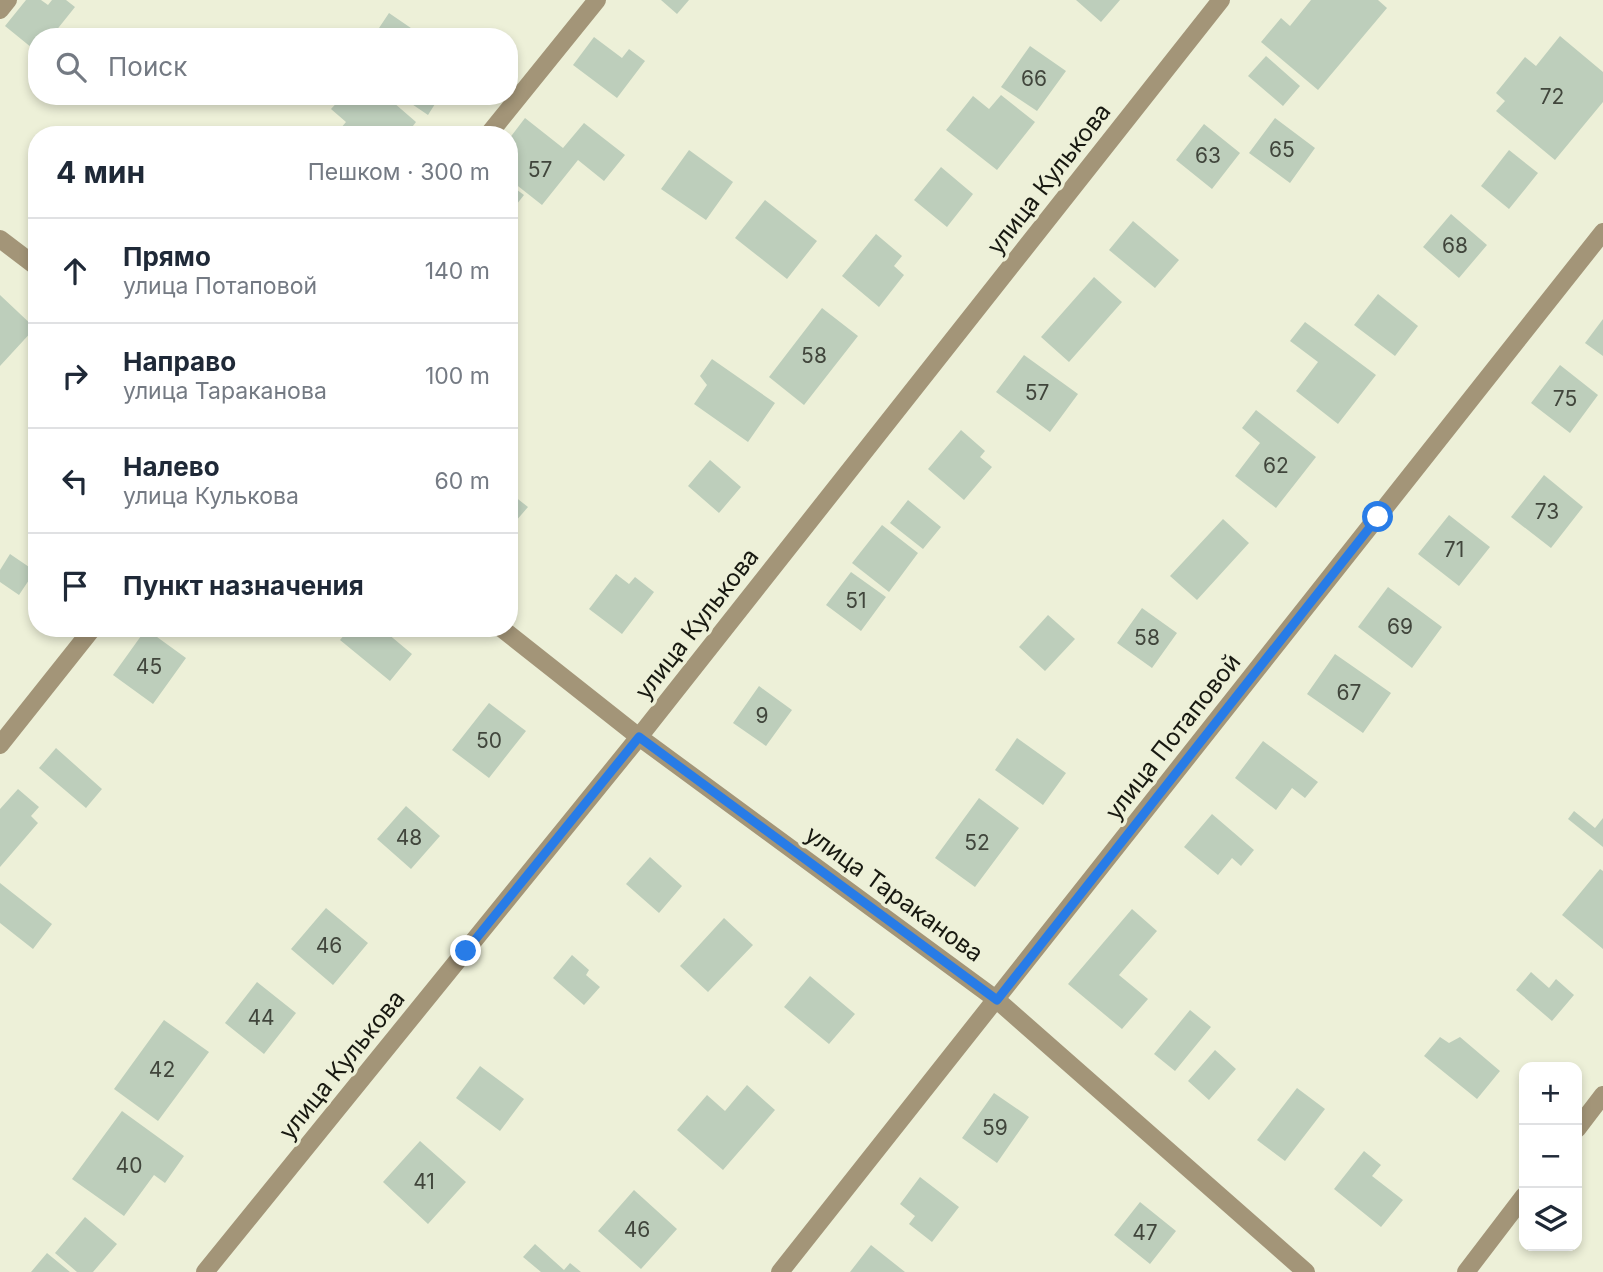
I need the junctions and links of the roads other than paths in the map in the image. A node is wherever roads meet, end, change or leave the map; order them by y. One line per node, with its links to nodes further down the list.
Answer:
1 (8, 0): 4 (street)
2 (597, 0): 5 (street)
3 (1221, 0): 13 (street, улица Кулькова)
4 (0, 10)
5 (518, 98)
6 (512, 105): 7 (street)
7 (495, 126)
8 (1603, 232): 15 (street, улица Потаповой)
9 (0, 239): 10 (street)
10 (28, 260)
11 (86, 637): 14 (street)
12 (512, 637): 13 (street, улица Тараканова)
13 (639, 737): 15 (street, улица Тараканова); 19 (street, улица Кулькова)
14 (0, 745)
15 (997, 1000): 20 (street, улица Потаповой); 21 (street, улица Тараканова)
16 (1603, 1095): 17 (street)
17 (1580, 1125)
18 (1519, 1202): 22 (street)
19 (205, 1272)
20 (780, 1272)
21 (1306, 1272)
22 (1465, 1272)

